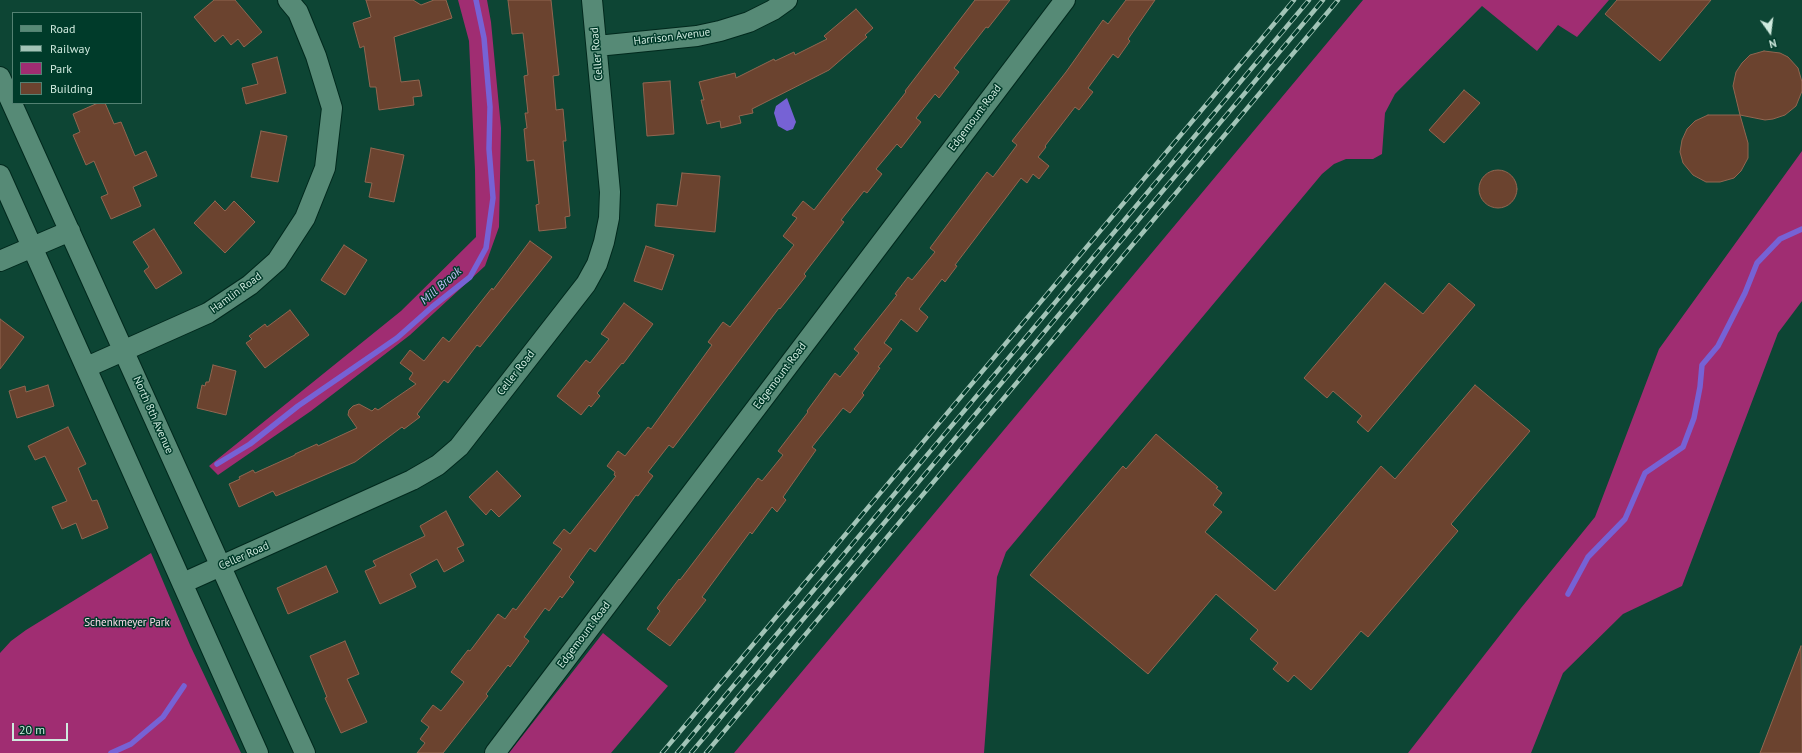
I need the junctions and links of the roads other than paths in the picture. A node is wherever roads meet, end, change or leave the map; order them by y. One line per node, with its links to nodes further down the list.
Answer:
1 (288, 0): 13 (street, Hamlin Road)
2 (592, 0): 5 (street, Celler Road)
3 (787, 0): 5 (street, Harrison Avenue)
4 (1064, 0): 19 (street, Edgemount Road)
5 (597, 46): 15 (street, Celler Road)
6 (0, 77): 7 (street, North 8th Avenue)
7 (12, 103)
8 (12, 104): 10 (street, North 8th Avenue)
9 (0, 175): 11 (street)
10 (70, 231): 11 (street); 13 (street, North 8th Avenue)
11 (32, 247): 12 (street); 14 (street)
12 (0, 261)
13 (124, 350): 14 (street, Hamlin Road); 15 (street, North 8th Avenue)
14 (87, 367): 16 (street)
15 (221, 567): 16 (street, Celler Road); 18 (street, North 8th Avenue)
16 (183, 583): 17 (street)
17 (258, 753)
18 (305, 753)
19 (495, 753)

